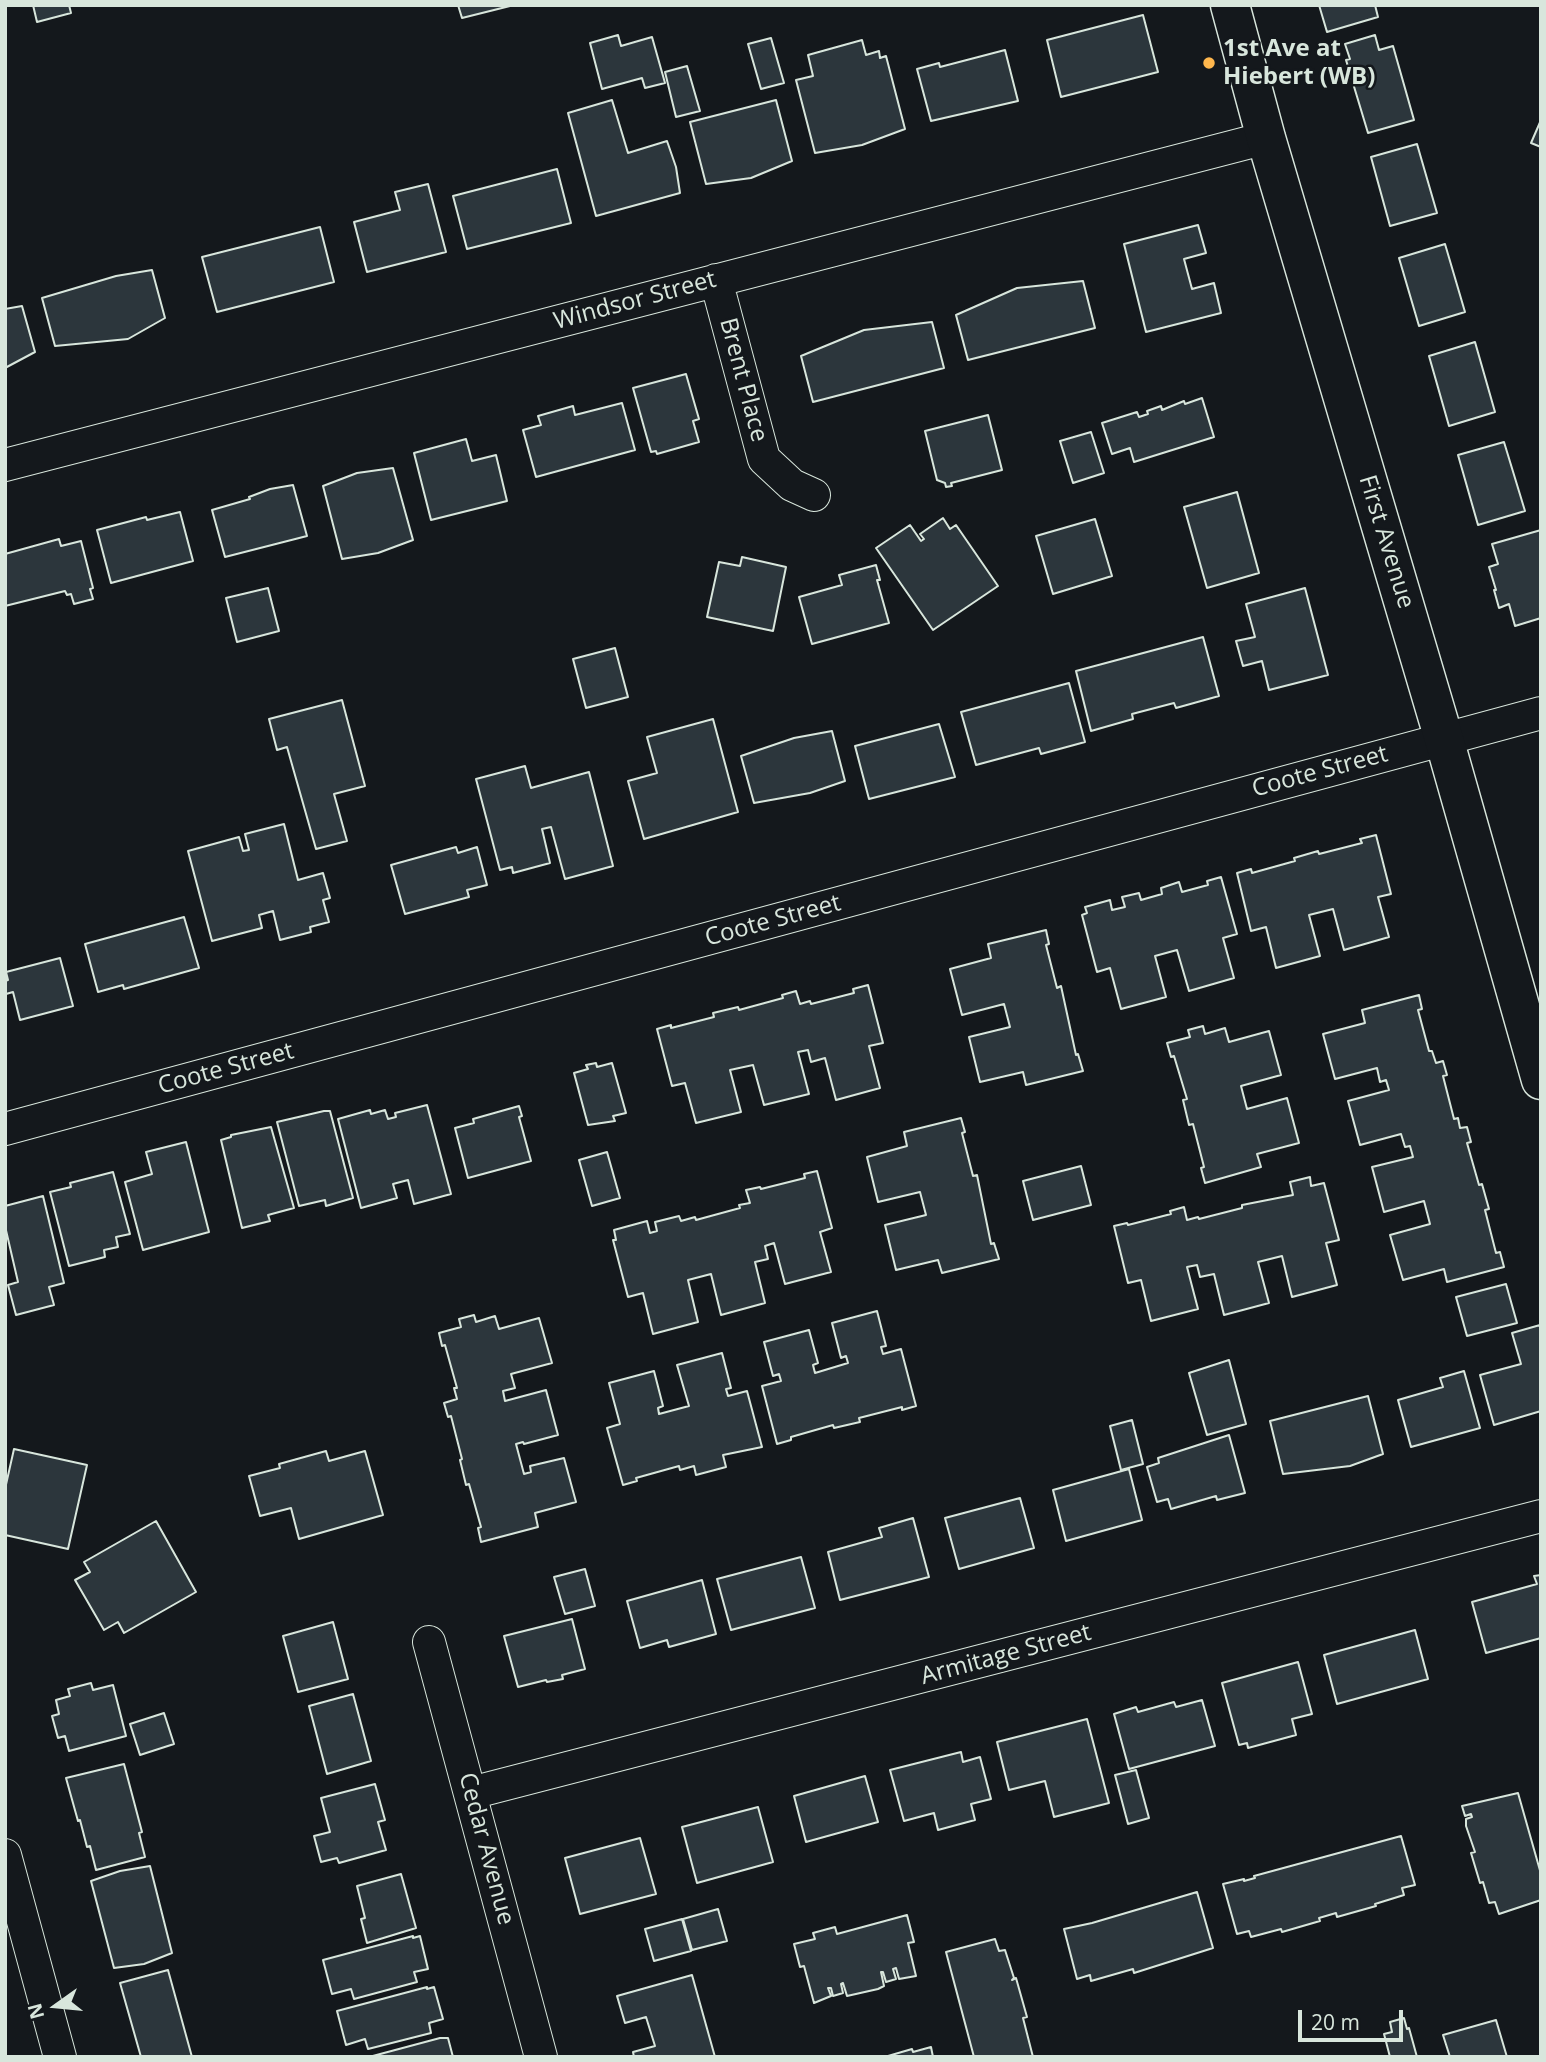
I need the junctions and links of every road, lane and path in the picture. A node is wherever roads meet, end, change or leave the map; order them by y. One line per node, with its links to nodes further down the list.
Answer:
1 (1230, 5): 2 (street, First Avenue)
2 (1266, 138): 3 (street, Windsor Street); 7 (street, First Avenue)
3 (716, 280): 4 (street, Windsor Street); 5 (street, Brent Place)
4 (5, 465)
5 (814, 495)
6 (1541, 713): 7 (street, Coote Street)
7 (1444, 739): 8 (street, First Avenue); 10 (street, Coote Street)
8 (1532, 1022): 9 (street, First Avenue)
9 (1541, 1080)
10 (5, 1129)
11 (1541, 1516): 13 (street, Armitage Street)
12 (429, 1642): 13 (street, Cedar Avenue)
13 (471, 1793): 16 (street, Cedar Avenue)
14 (5, 1855): 15 (street)
15 (60, 2057)
16 (541, 2057)

